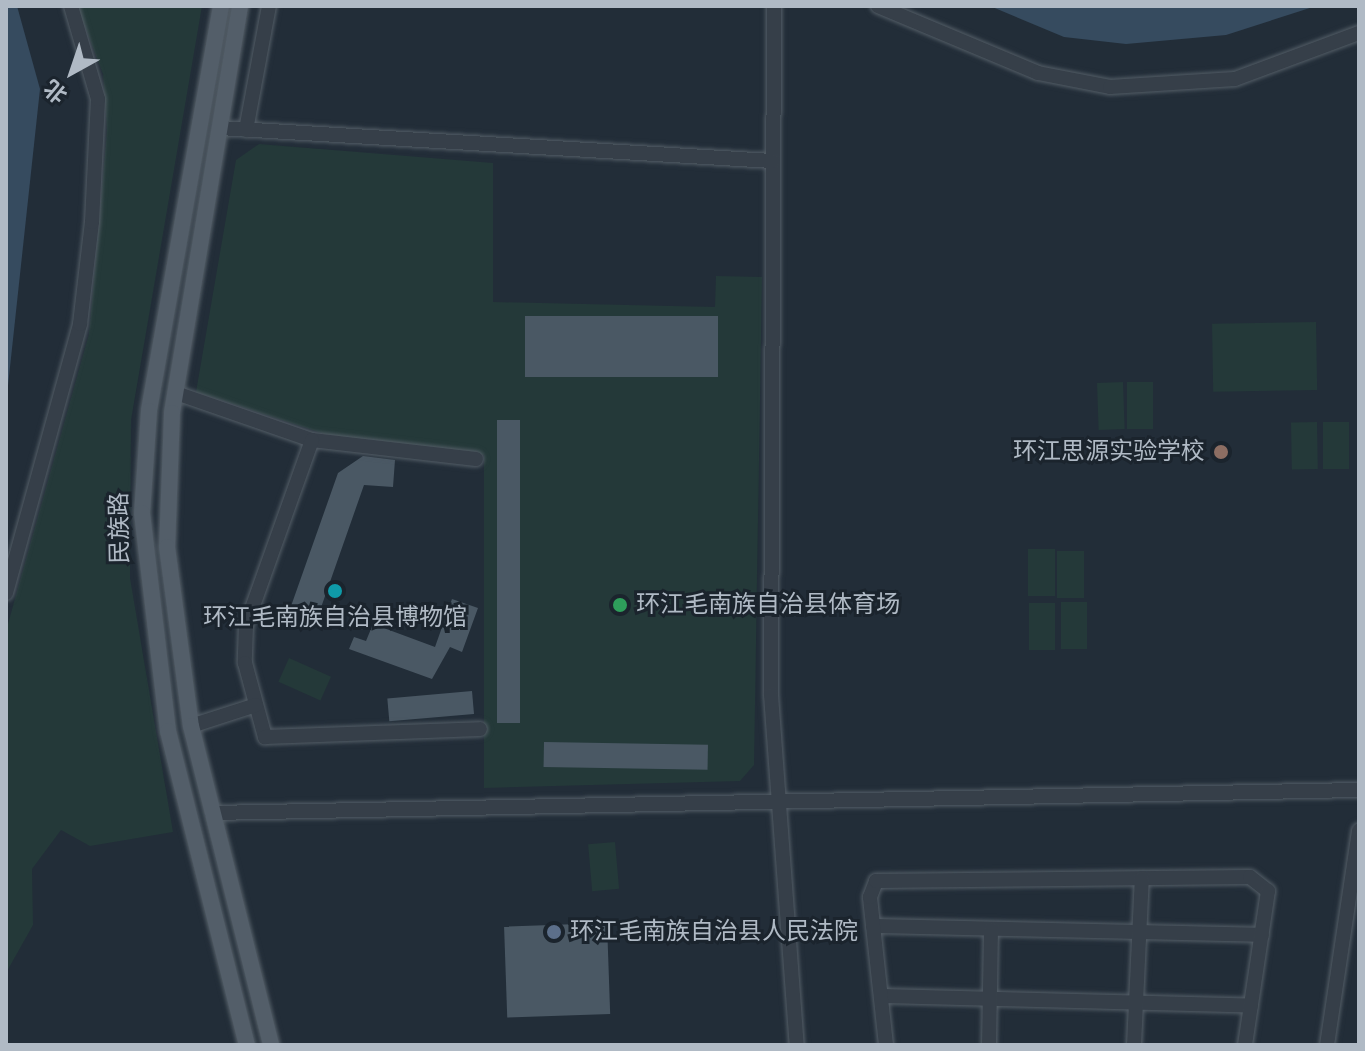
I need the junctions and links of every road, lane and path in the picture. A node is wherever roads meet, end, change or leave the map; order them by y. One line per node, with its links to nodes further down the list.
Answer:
1 (71, 6): 14 (street)
2 (221, 6): 31 (main road, 民族路)
3 (240, 6): 8 (main road, 民族路)
4 (269, 6): 9 (street)
5 (774, 6): 10 (street)
6 (878, 6): 7 (street)
7 (1359, 33)
8 (220, 128): 9 (street); 11 (main road, 民族路)
9 (246, 130): 10 (street)
10 (773, 161): 19 (street)
11 (176, 393): 12 (street); 16 (main road, 民族路)
12 (312, 440): 13 (street); 15 (street)
13 (476, 459)
14 (6, 593)
15 (256, 705): 16 (street); 17 (street)
16 (191, 726): 20 (main road, 民族路)
17 (480, 729)
18 (1359, 790): 19 (street)
19 (775, 800): 20 (street); 33 (street)
20 (212, 813): 32 (main road, 民族路)
21 (1359, 830): 38 (street)
22 (1142, 878): 23 (street); 25 (street); 26 (street)
23 (873, 926): 24 (street); 27 (street)
24 (991, 929): 25 (street); 28 (street)
25 (1139, 932): 26 (street); 29 (street)
26 (1262, 935): 30 (street)
27 (881, 996): 28 (street); 34 (street)
28 (990, 999): 29 (street); 35 (street)
29 (1136, 1003): 30 (street); 36 (street)
30 (1251, 1006): 37 (street)
31 (247, 1045)
32 (271, 1045)
33 (797, 1045)
34 (886, 1045)
35 (989, 1045)
36 (1134, 1045)
37 (1245, 1045)
38 (1327, 1045)

